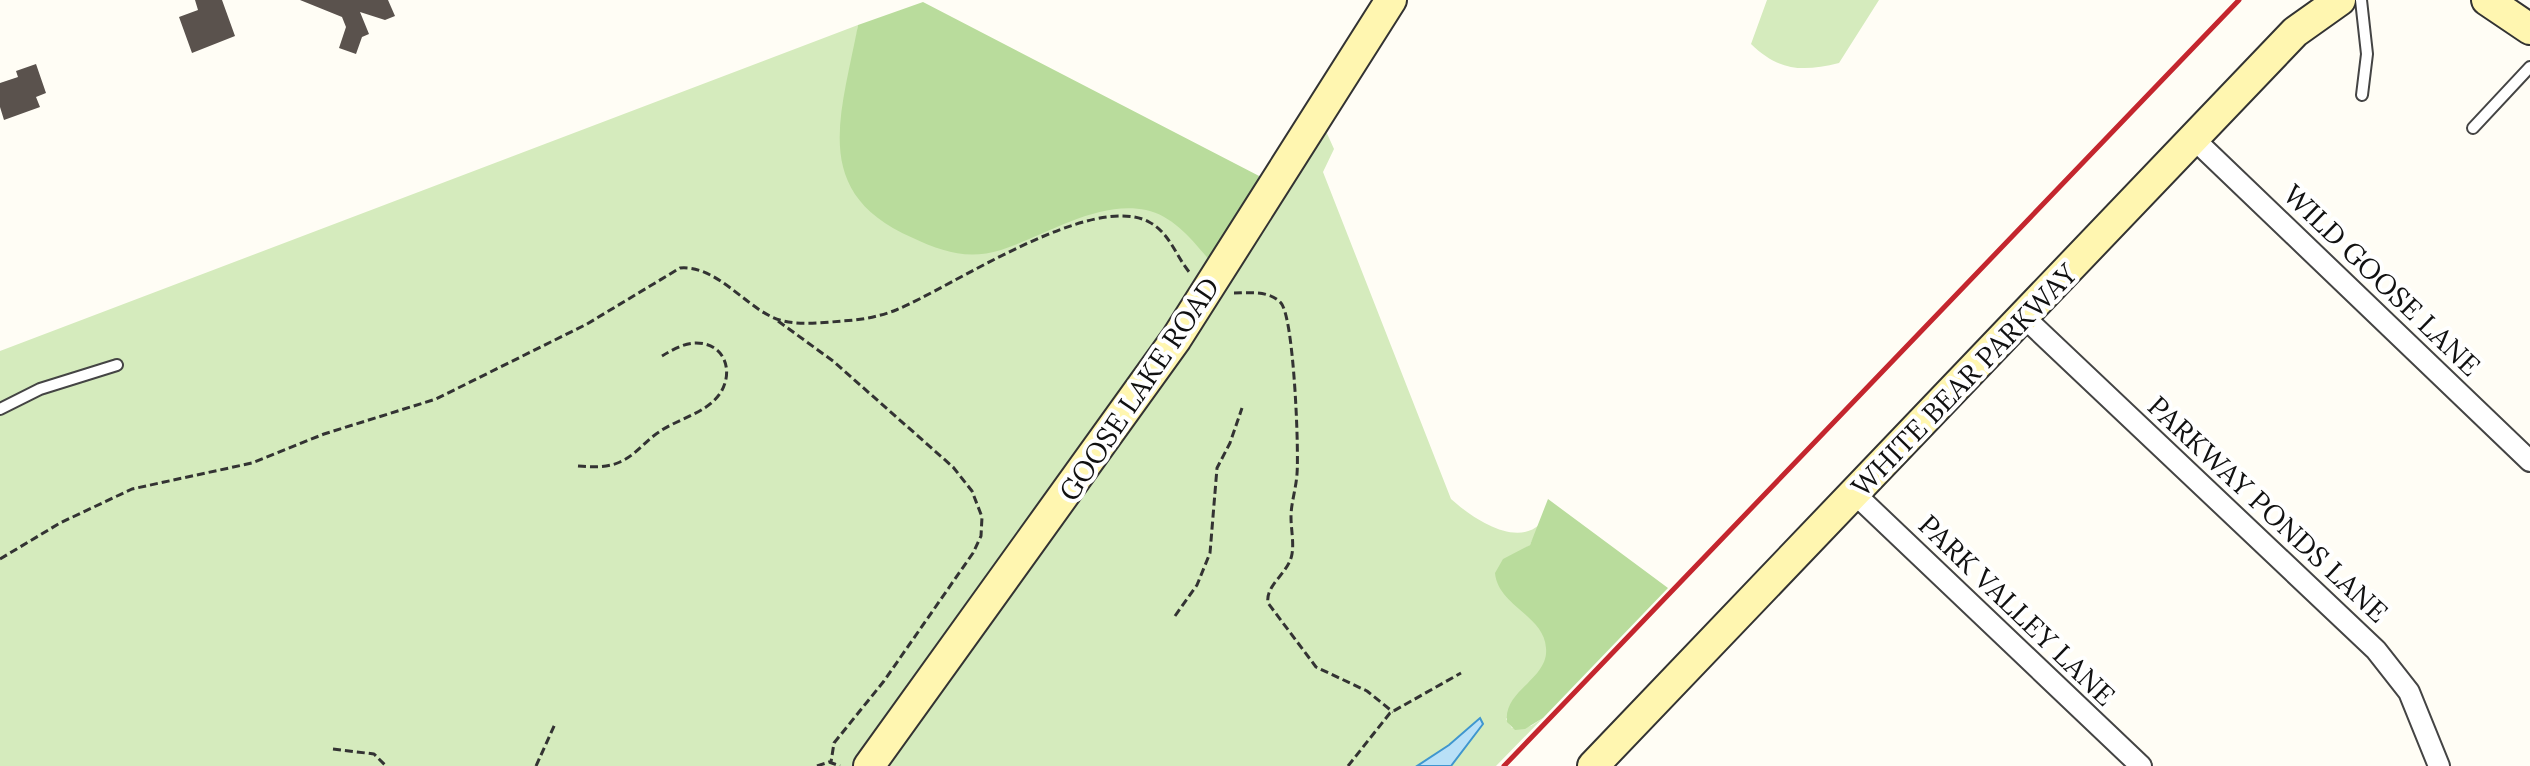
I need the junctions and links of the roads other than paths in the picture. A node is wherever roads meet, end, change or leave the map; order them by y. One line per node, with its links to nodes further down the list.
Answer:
1 (1391, 0): 15 (street, GOOSE LAKE ROAD)
2 (2340, 0): 9 (street, WHITE BEAR PARKWAY)
3 (2361, 0): 7 (lane)
4 (2487, 0): 5 (street)
5 (2530, 29)
6 (2530, 67): 8 (lane)
7 (2362, 95)
8 (2473, 128)
9 (2195, 140): 10 (street, WHITE BEAR PARKWAY); 13 (street, WILD GOOSE LANE)
10 (2025, 318): 14 (street, WHITE BEAR PARKWAY); 18 (street, PARKWAY PONDS LANE)
11 (117, 365): 12 (lane)
12 (0, 409)
13 (2530, 461)
14 (1855, 494): 16 (street, WHITE BEAR PARKWAY); 17 (street, PARK VALLEY LANE)
15 (869, 766)
16 (1593, 766)
17 (2141, 766)
18 (2439, 766)

